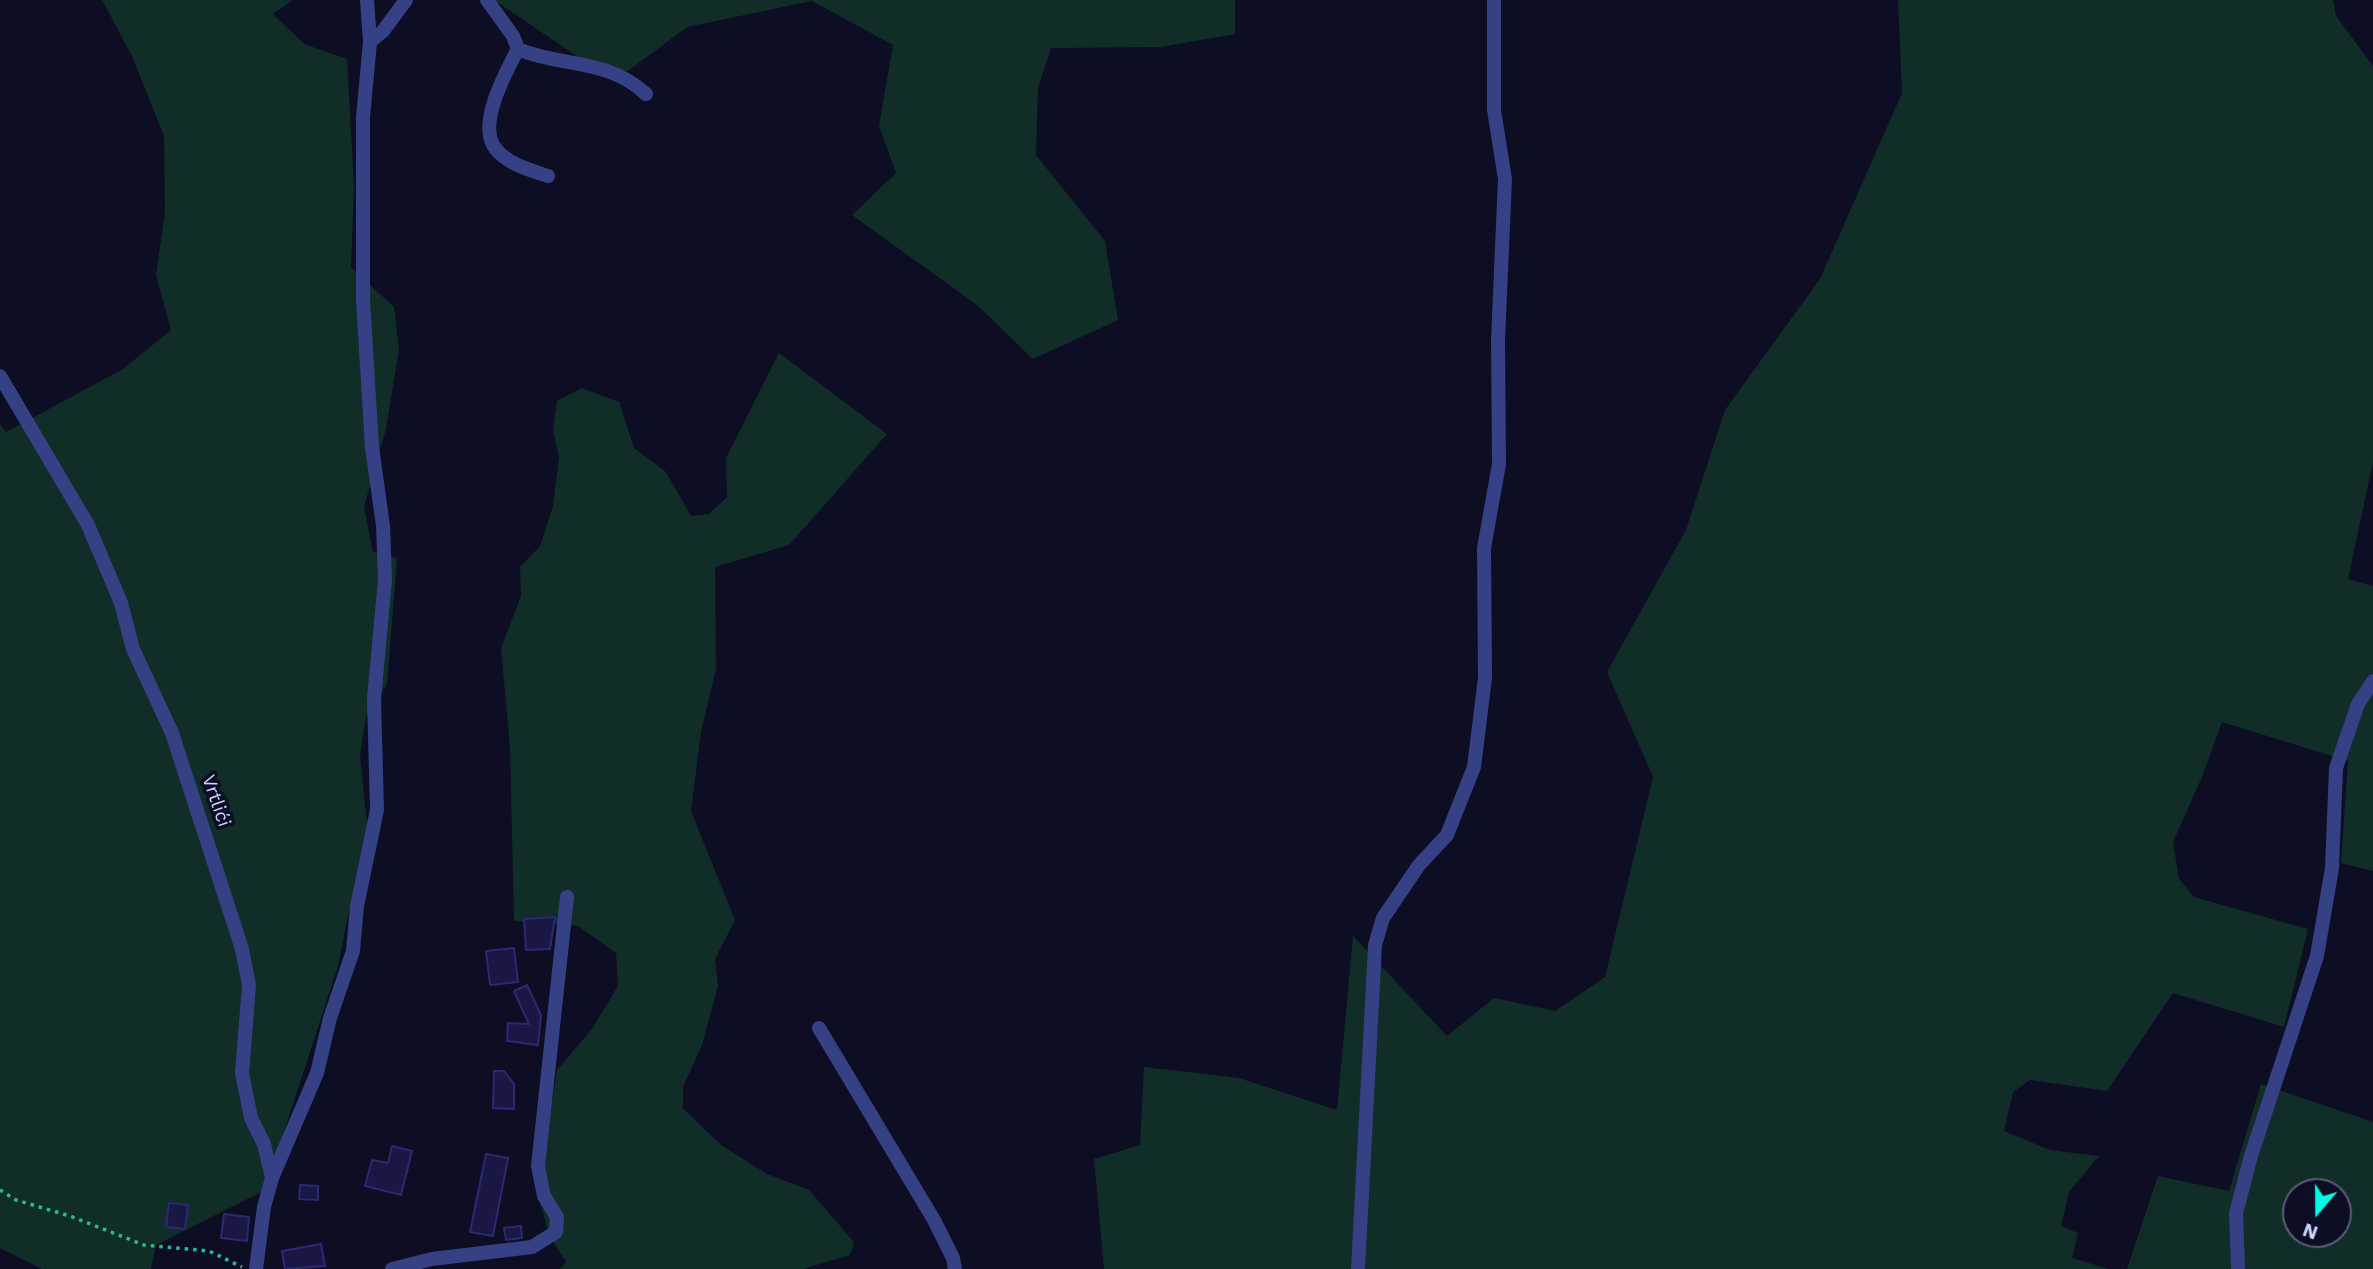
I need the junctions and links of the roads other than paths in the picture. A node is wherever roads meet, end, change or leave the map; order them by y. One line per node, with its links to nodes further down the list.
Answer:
1 (367, 0): 5 (street)
2 (406, 0): 5 (street)
3 (487, 0): 6 (street)
4 (1494, 0): 17 (street)
5 (370, 42): 13 (street)
6 (518, 49): 7 (street); 8 (street)
7 (646, 94)
8 (548, 176)
9 (0, 376): 13 (street, Vrtlići)
10 (2373, 681): 18 (street)
11 (567, 897): 15 (street)
12 (819, 1028): 16 (street)
13 (272, 1178): 14 (street, Vrtlići)
14 (256, 1269)
15 (392, 1269)
16 (955, 1269)
17 (1358, 1269)
18 (2238, 1269)

